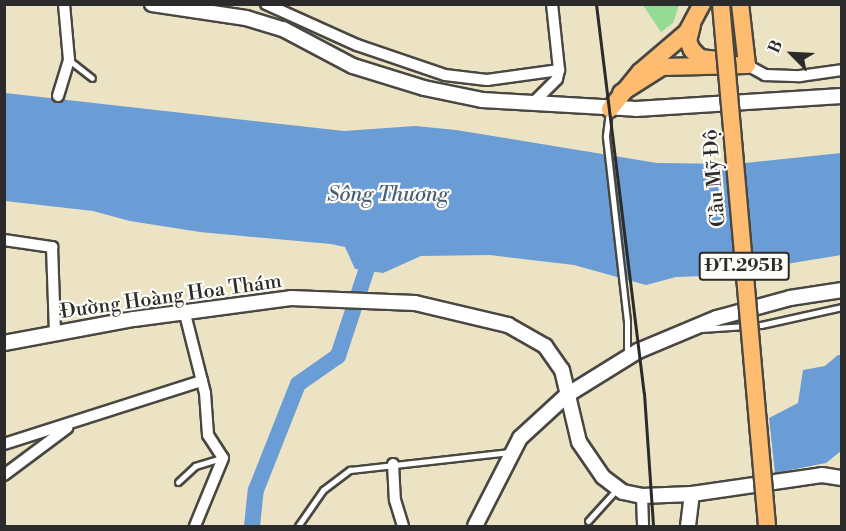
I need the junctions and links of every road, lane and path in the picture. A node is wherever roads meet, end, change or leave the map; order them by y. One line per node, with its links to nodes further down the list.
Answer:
1 (64, 4): 9 (street)
2 (152, 4): 17 (street)
3 (266, 4): 11 (street)
4 (552, 4): 11 (street)
5 (702, 4): 8 (main road)
6 (721, 4): 47 (main road, Cầu Mỹ Độ / ĐT.295B, bridge)
7 (740, 4): 10 (main road)
8 (692, 25): 10 (main road); 14 (main road)
9 (69, 60): 13 (lane); 15 (street)
10 (747, 62): 12 (street); 14 (main road)
11 (559, 70): 17 (street)
12 (842, 70)
13 (92, 78)
14 (621, 93): 18 (main road)
15 (58, 96)
16 (842, 96): 18 (street)
17 (533, 103): 18 (street)
18 (610, 109): 26 (lane)
19 (4, 240): 24 (street)
20 (842, 290): 23 (street)
21 (842, 307): 23 (lane)
22 (185, 314): 24 (street, Đường Hoàng Hoa Thám); 27 (street); 28 (street, Đường Hoàng Hoa Thám)
23 (690, 329): 26 (street)
24 (55, 334): 25 (street, Đường Hoàng Hoa Thám)
25 (4, 343)
26 (627, 357): 28 (street)
27 (202, 381): 29 (street); 32 (street)
28 (567, 395): 31 (street); 37 (street)
29 (74, 423): 30 (street); 34 (street)
30 (4, 444)
31 (512, 452): 33 (lane); 44 (street)
32 (223, 458): 36 (lane); 41 (street)
33 (393, 464): 42 (lane); 43 (street)
34 (4, 475)
35 (842, 478): 38 (street)
36 (178, 482)
37 (617, 489): 39 (street); 40 (lane)
38 (693, 494): 39 (street); 46 (street)
39 (642, 496): 45 (street)
40 (588, 521)
41 (195, 526)
42 (298, 526)
43 (403, 526)
44 (475, 526)
45 (643, 526)
46 (688, 526)
47 (767, 526)

